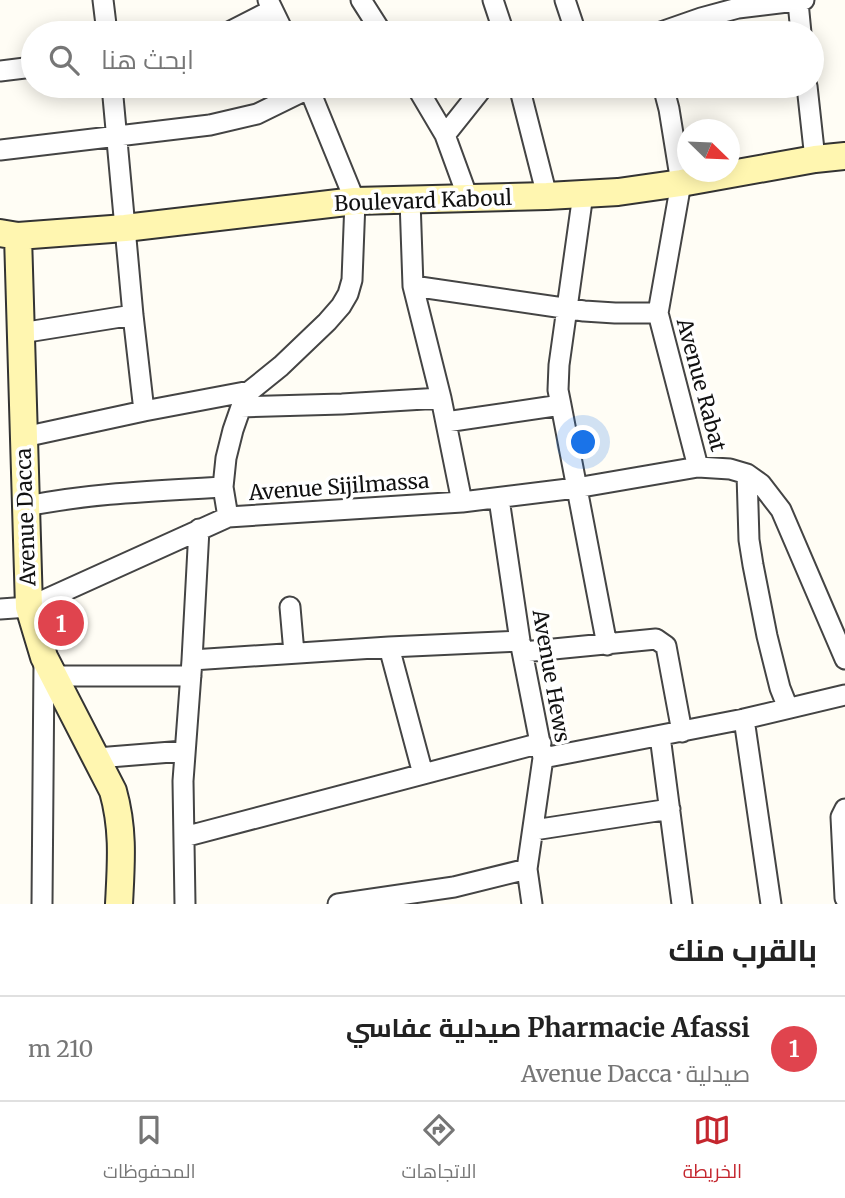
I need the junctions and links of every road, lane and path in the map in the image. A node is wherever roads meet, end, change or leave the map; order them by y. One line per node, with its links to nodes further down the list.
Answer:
1 (103, 0): 7 (street)
2 (493, 0): 11 (street)
3 (565, 0): 12 (street)
4 (366, 1): 10 (street)
5 (801, 1): 13 (street); 14 (street)
6 (270, 5): 8 (street); 9 (street)
7 (106, 21)
8 (245, 21)
9 (278, 21)
10 (376, 21)
11 (499, 21)
12 (572, 21)
13 (692, 21)
14 (801, 21)
15 (21, 68): 16 (street)
16 (0, 71)
17 (113, 98): 26 (street)
18 (288, 98): 26 (street)
19 (313, 98): 35 (street)
20 (423, 98): 25 (street)
21 (474, 98): 25 (street)
22 (522, 98): 32 (street)
23 (666, 98): 30 (street, Avenue Rabat)
24 (808, 98): 29 (street)
25 (445, 135): 33 (street)
26 (117, 137): 27 (street); 36 (street)
27 (0, 150)
28 (845, 156): 29 (street, Boulevard Kaboul)
29 (815, 159): 30 (street, Boulevard Kaboul)
30 (681, 183): 31 (street, Boulevard Kaboul); 40 (street, Avenue Rabat)
31 (583, 194): 32 (street, Boulevard Kaboul); 39 (street)
32 (547, 196): 33 (street, Boulevard Kaboul)
33 (468, 198): 34 (street, Boulevard Kaboul)
34 (410, 200): 35 (street, Boulevard Kaboul); 38 (street)
35 (355, 201): 36 (street, Boulevard Kaboul); 44 (street)
36 (125, 228): 37 (street, Boulevard Kaboul); 41 (street)
37 (9, 235): 42 (street, Avenue Dacca)
38 (413, 286): 39 (street); 43 (street)
39 (568, 309): 40 (street); 45 (street)
40 (658, 313): 49 (street, Avenue Rabat)
41 (133, 315): 42 (street); 46 (street)
42 (21, 333): 48 (street, Avenue Dacca)
43 (441, 398): 44 (street); 47 (street)
44 (246, 399): 46 (street); 51 (street)
45 (561, 405): 47 (street); 52 (street)
46 (144, 411): 48 (street)
47 (446, 422): 54 (street)
48 (24, 437): 55 (street, Avenue Dacca)
49 (698, 467): 50 (street, Avenue Rabat); 52 (street, Avenue Sijilmassa)
50 (747, 474): 65 (street, Avenue Rabat); 69 (street)
51 (223, 487): 55 (street); 56 (street)
52 (576, 488): 53 (street, Avenue Sijilmassa); 61 (street)
53 (499, 499): 54 (street, Avenue Sijilmassa); 62 (street, Avenue Hews)
54 (463, 502): 56 (street, Avenue Sijilmassa)
55 (27, 506): 58 (street, Avenue Dacca)
56 (228, 517): 57 (street, Avenue Sijilmassa)
57 (199, 529): 58 (street, Avenue Sijilmassa); 67 (street)
58 (29, 607): 60 (street, Avenue Sijilmassa); 66 (street, Avenue Dacca)
59 (290, 607): 64 (street)
60 (0, 609)
61 (607, 645): 62 (street); 71 (street)
62 (521, 646): 63 (street); 74 (street, Avenue Hews)
63 (389, 647): 64 (street); 76 (street)
64 (294, 653): 67 (street)
65 (845, 659)
66 (49, 666): 67 (street); 75 (street, Avenue Dacca); 83 (street)
67 (191, 668): 73 (street)
68 (845, 695): 69 (street)
69 (788, 708): 70 (street)
70 (744, 719): 71 (street); 89 (street)
71 (682, 732): 72 (street)
72 (660, 736): 74 (street); 77 (street)
73 (184, 751): 75 (street); 80 (street)
74 (542, 751): 76 (street); 79 (street, Avenue Hews)
75 (97, 758): 84 (street, Avenue Dacca)
76 (423, 774): 80 (street)
77 (670, 809): 79 (street); 88 (street)
78 (845, 809): 82 (street)
79 (534, 830): 81 (street, Avenue Hews)
80 (184, 837): 85 (street)
81 (527, 869): 86 (street); 87 (street, Avenue Hews)
82 (845, 898)
83 (41, 904)
84 (120, 904)
85 (185, 904)
86 (338, 904)
87 (532, 904)
88 (682, 904)
89 (771, 904)

